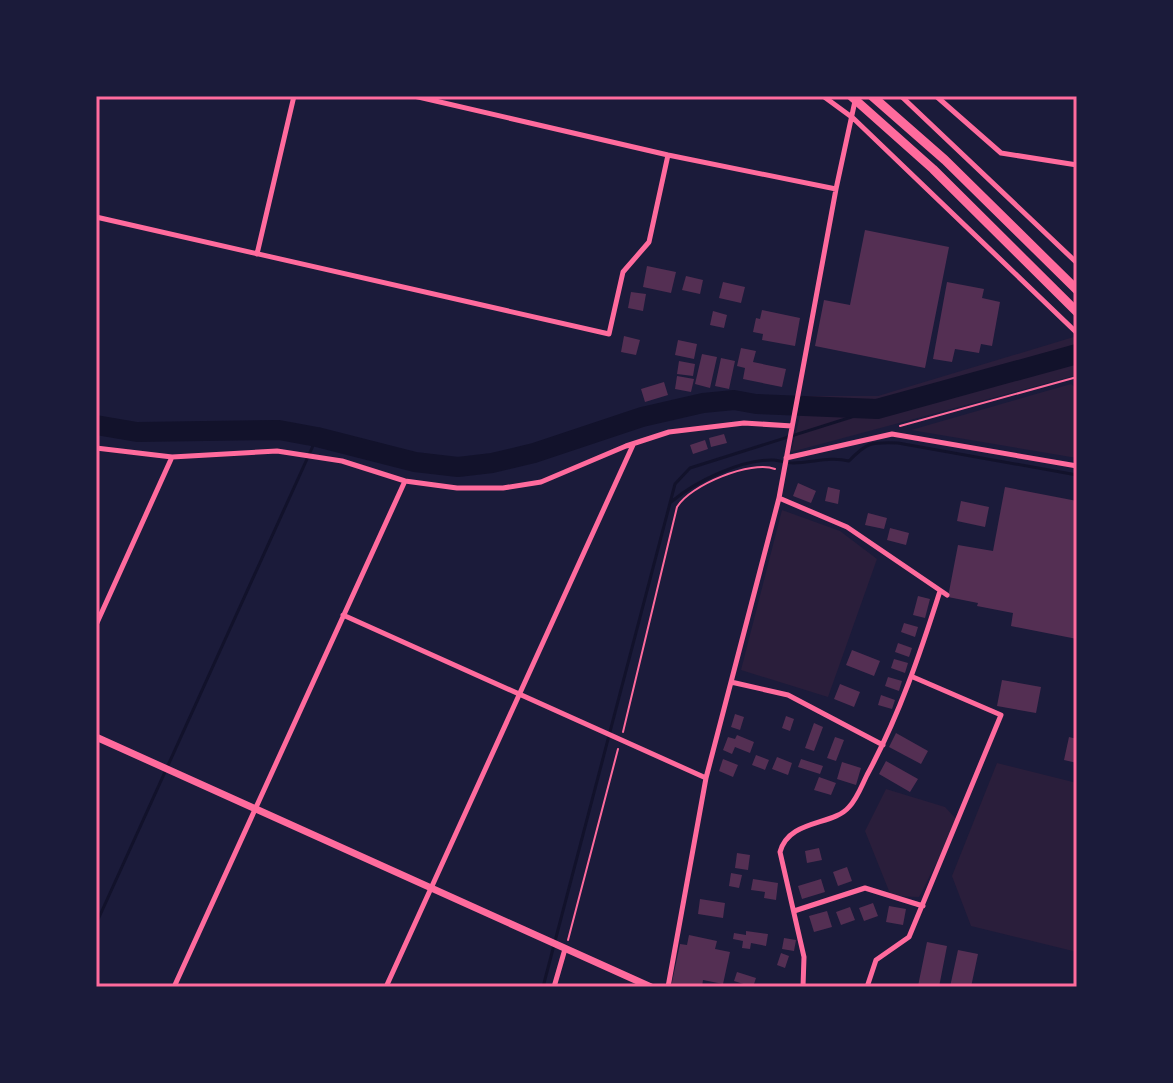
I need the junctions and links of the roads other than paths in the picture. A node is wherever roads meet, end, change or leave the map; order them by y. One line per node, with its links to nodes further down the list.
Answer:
1 (294, 96): 14 (street)
2 (414, 96): 8 (street)
3 (823, 96): 9 (street)
4 (853, 96): 9 (street); 17 (highway)
5 (872, 96): 16 (highway)
6 (901, 96): 15 (street)
7 (936, 96): 11 (street)
8 (423, 97): 10 (street)
9 (853, 118): 12 (street); 18 (street)
10 (668, 155): 12 (street); 14 (street)
11 (1077, 165)
12 (836, 189): 19 (street)
13 (96, 217): 14 (street)
14 (257, 254)
15 (1077, 263)
16 (1077, 290)
17 (1077, 312)
18 (1077, 333)
19 (792, 426): 20 (street); 23 (street)
20 (634, 444): 25 (street); 31 (street)
21 (96, 448): 22 (street)
22 (172, 457): 25 (street); 28 (street)
23 (786, 458): 24 (street); 26 (street)
24 (1077, 466)
25 (405, 481): 27 (street)
26 (779, 498): 29 (street); 30 (street)
27 (343, 615): 31 (street); 35 (street)
28 (96, 625)
29 (913, 677): 33 (street); 37 (street)
30 (731, 682): 33 (street); 34 (street)
31 (519, 695): 34 (street); 36 (street)
32 (96, 737): 35 (street)
33 (883, 745): 38 (street)
34 (706, 778): 44 (street)
35 (255, 809): 36 (street); 40 (street)
36 (431, 888): 39 (street); 41 (street)
37 (923, 906): 38 (street); 46 (street)
38 (794, 911): 45 (street)
39 (564, 948): 42 (street); 43 (street)
40 (174, 987)
41 (386, 987)
42 (554, 987)
43 (651, 987)
44 (668, 987)
45 (803, 987)
46 (867, 987)

